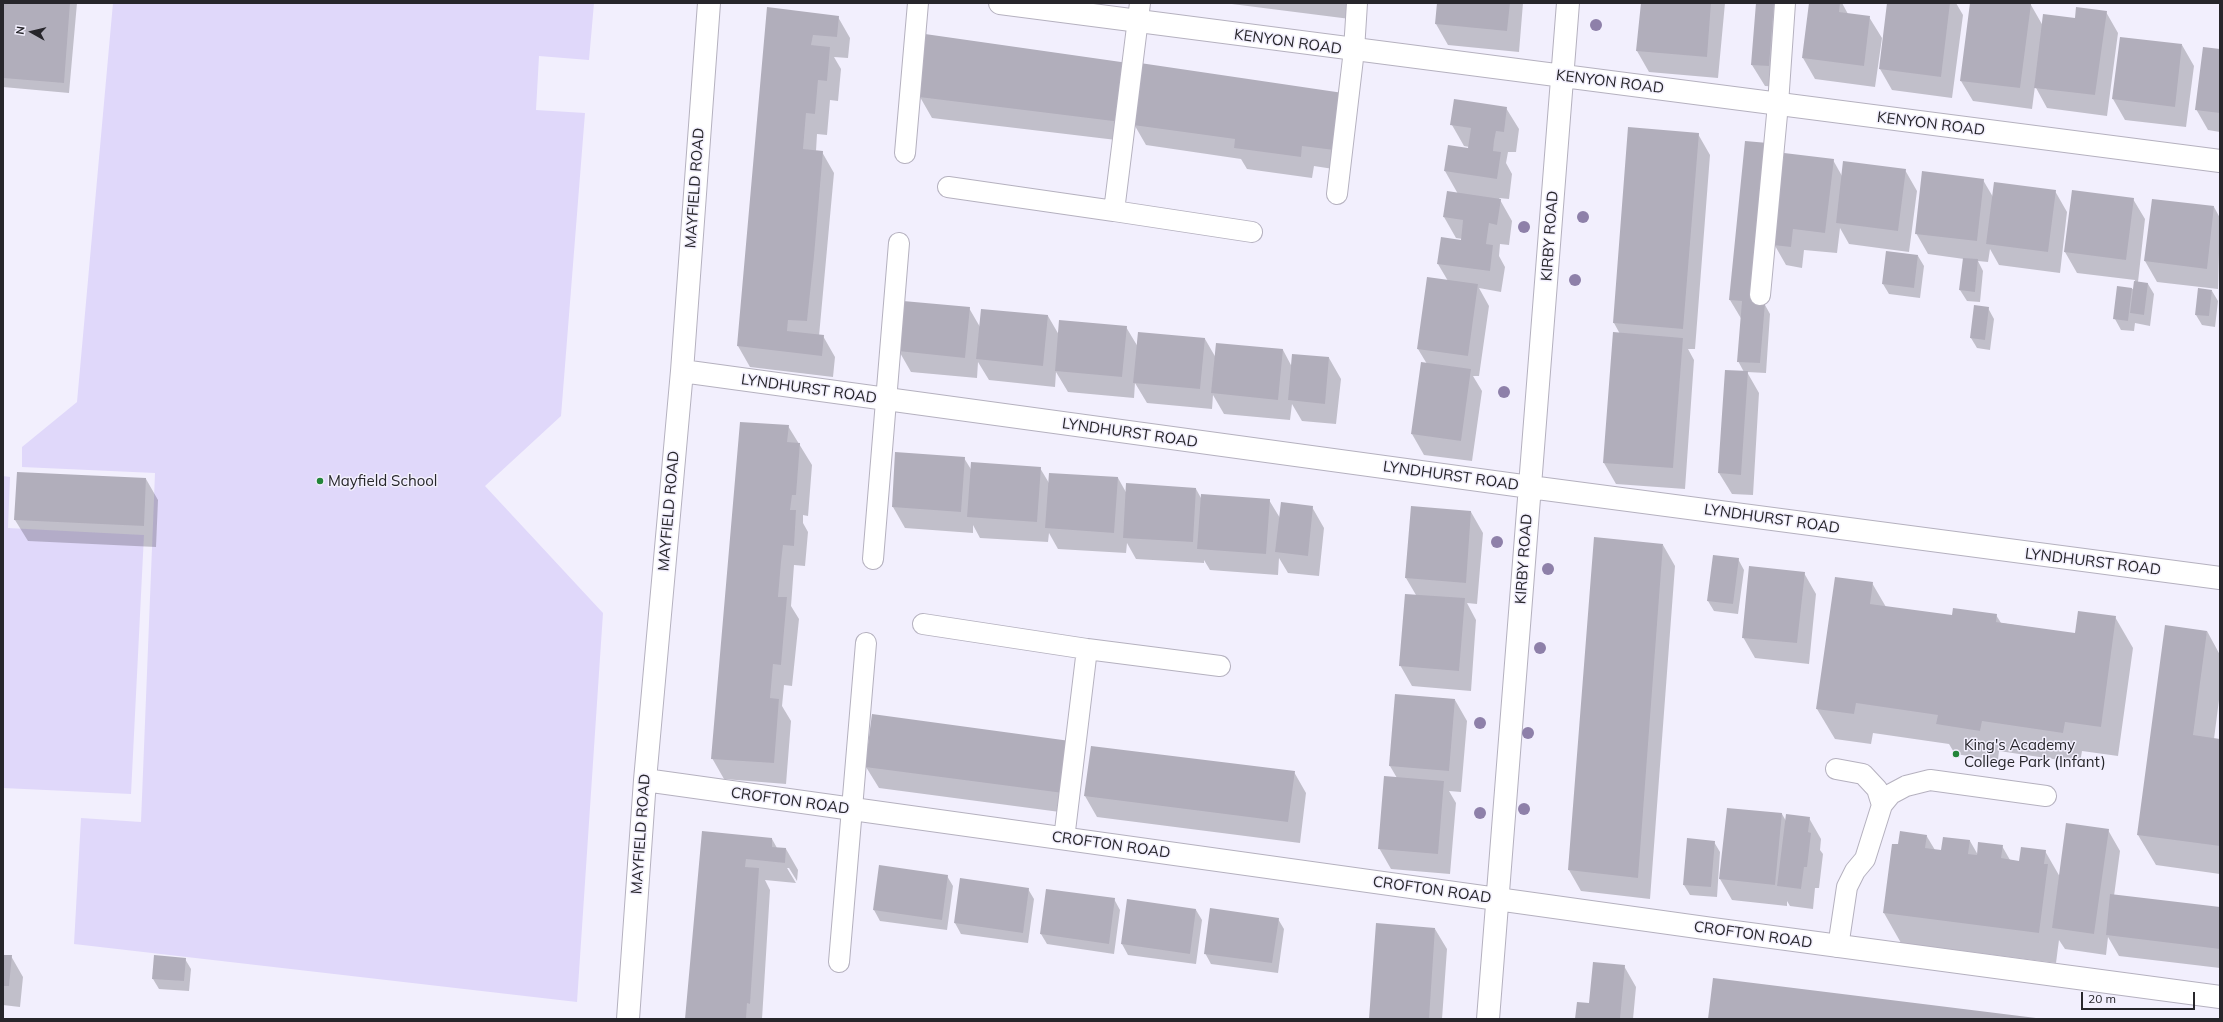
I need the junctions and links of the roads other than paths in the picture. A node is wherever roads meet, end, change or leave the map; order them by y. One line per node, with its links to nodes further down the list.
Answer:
1 (709, 3): 19 (street, MAYFIELD ROAD)
2 (918, 3): 11 (lane)
3 (1000, 3): 7 (street, KENYON ROAD)
4 (1357, 3): 8 (lane)
5 (1568, 3): 9 (street, KIRBY ROAD)
6 (1785, 3): 10 (lane)
7 (1139, 12): 8 (street, KENYON ROAD); 15 (lane)
8 (1354, 50): 9 (street, KENYON ROAD); 14 (lane)
9 (1562, 76): 10 (street, KENYON ROAD); 21 (street, KIRBY ROAD)
10 (1778, 104): 12 (street, KENYON ROAD); 18 (lane)
11 (905, 153)
12 (2220, 162)
13 (948, 187): 15 (lane)
14 (1337, 194)
15 (1114, 211): 16 (lane)
16 (1252, 232)
17 (898, 243): 20 (lane)
18 (1760, 295)
19 (682, 371): 20 (street, LYNDHURST ROAD); 29 (street, MAYFIELD ROAD)
20 (886, 399): 21 (street, LYNDHURST ROAD); 22 (lane)
21 (1530, 487): 23 (street, LYNDHURST ROAD); 34 (street, KIRBY ROAD)
22 (874, 559)
23 (2220, 578)
24 (923, 624): 26 (lane)
25 (866, 643): 32 (lane)
26 (1087, 649): 27 (lane); 33 (lane)
27 (1220, 666)
28 (1836, 769): 31 (lane)
29 (645, 780): 32 (street, CROFTON ROAD); 38 (street, MAYFIELD ROAD)
30 (2046, 796): 31 (lane)
31 (1882, 805): 35 (lane)
32 (851, 809): 33 (street, CROFTON ROAD); 36 (lane)
33 (1064, 839): 34 (street, CROFTON ROAD)
34 (1498, 900): 35 (street, CROFTON ROAD); 39 (street, KIRBY ROAD)
35 (1838, 947): 37 (street, CROFTON ROAD)
36 (839, 962)
37 (2220, 997)
38 (628, 1019)
39 (1488, 1019)

